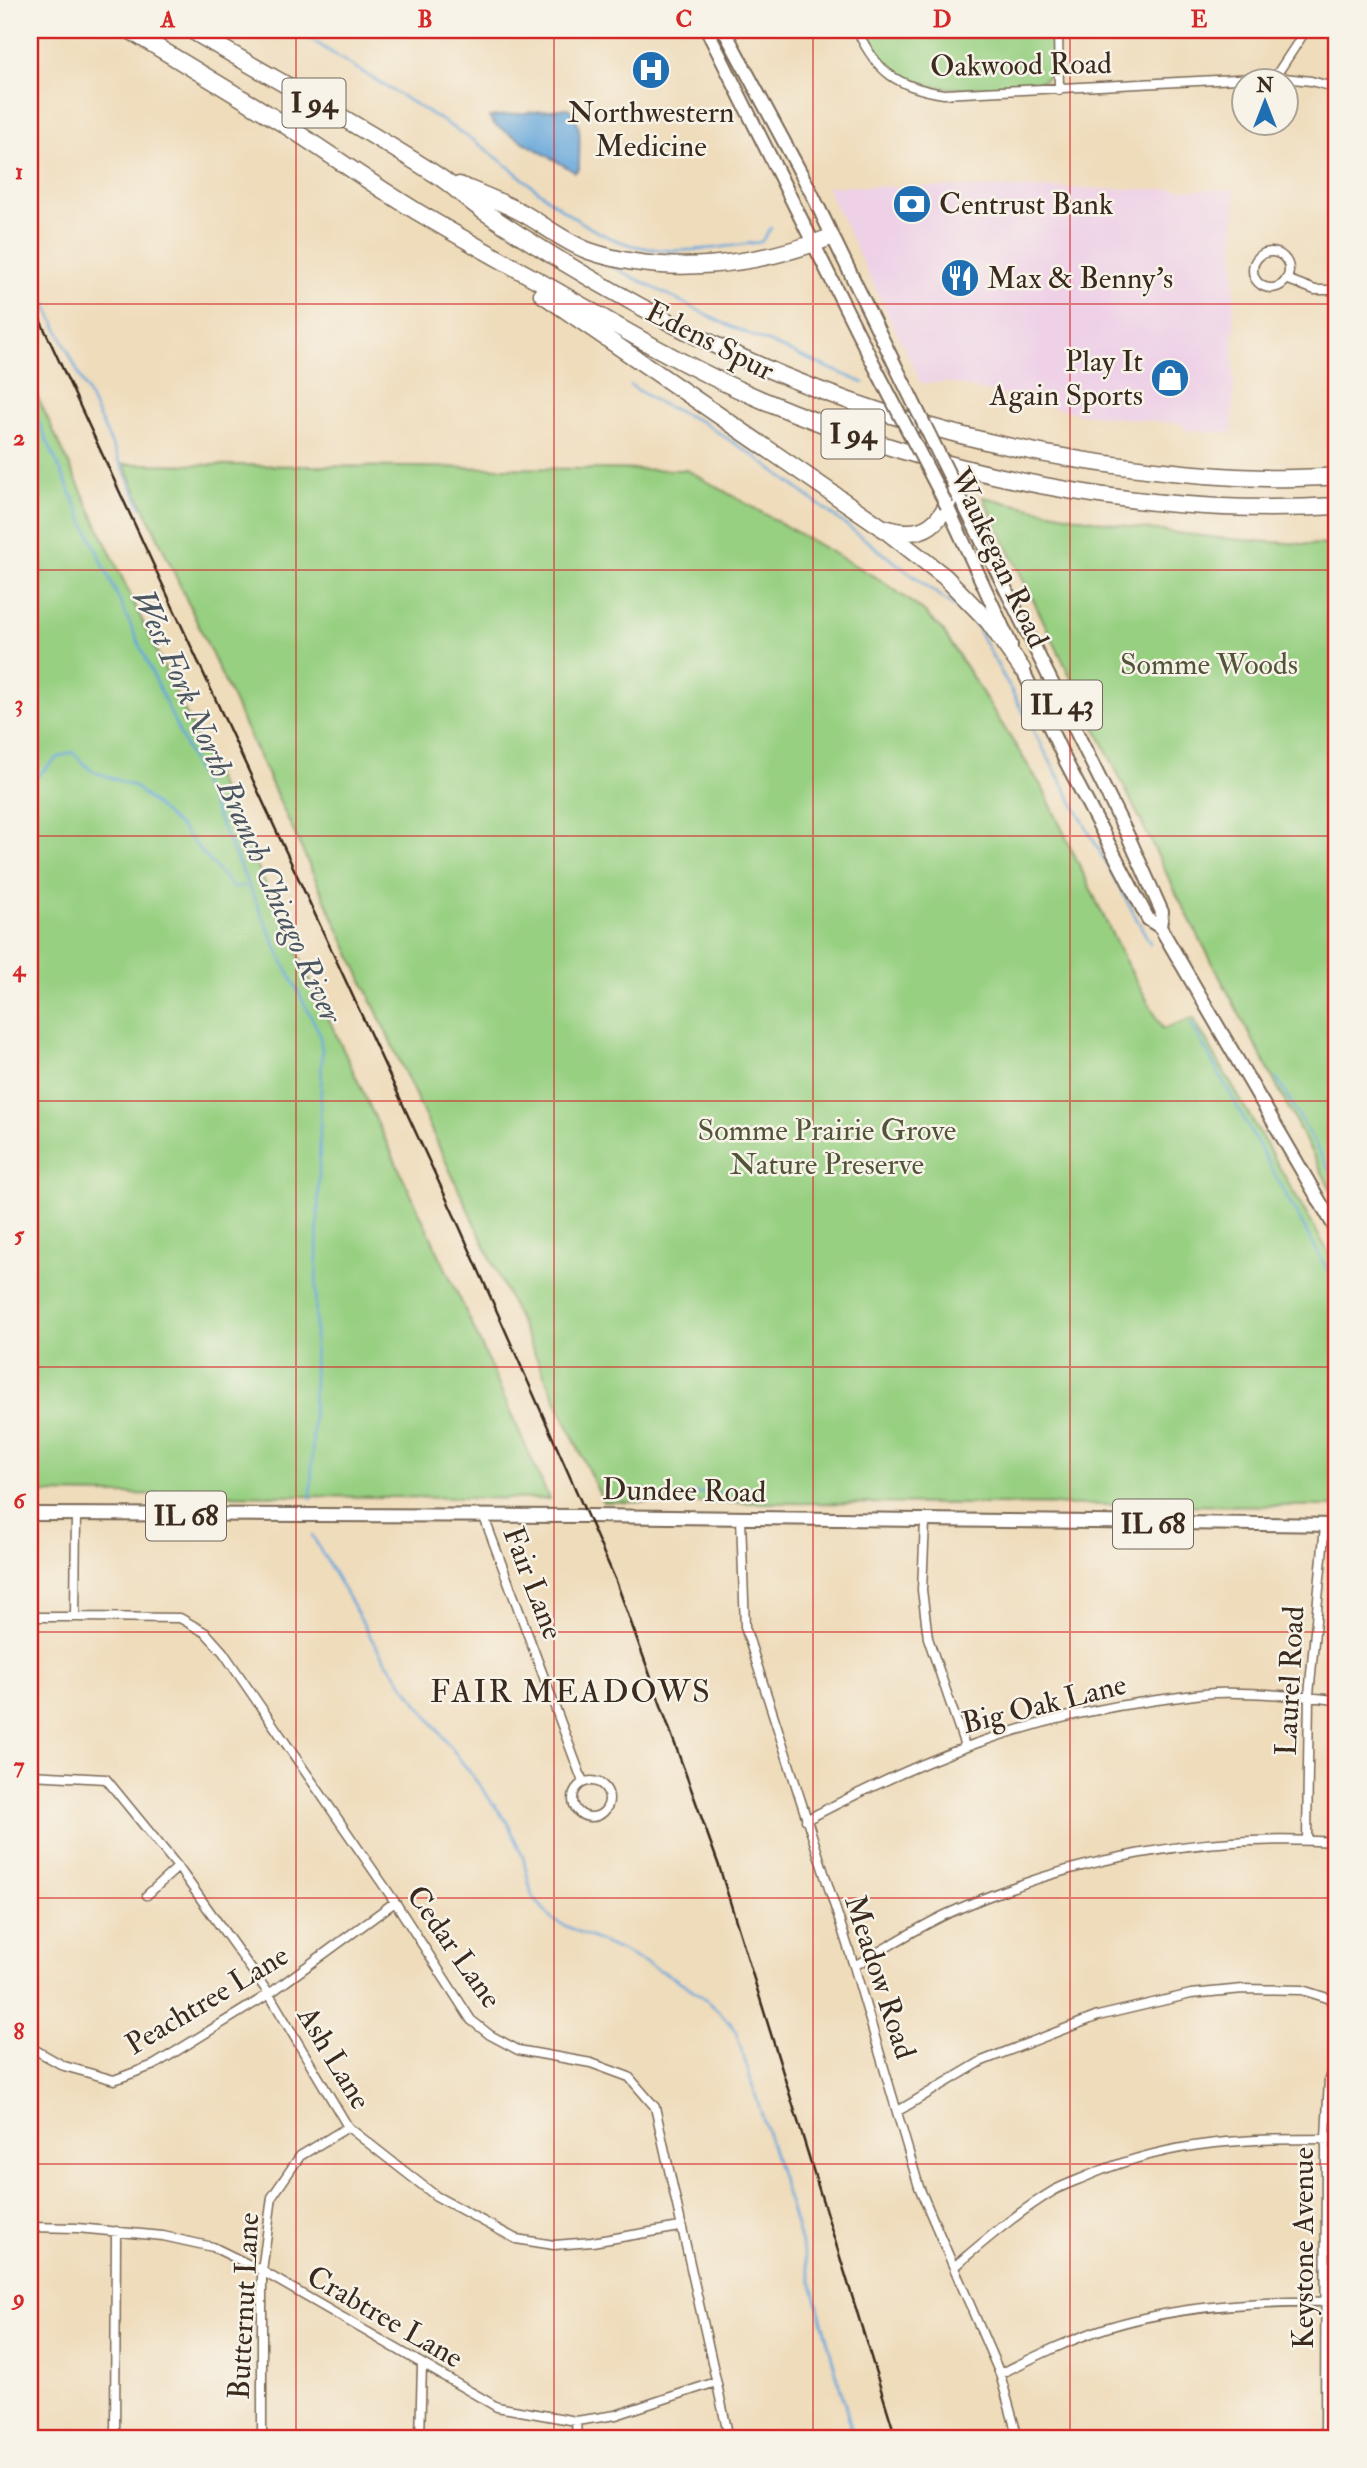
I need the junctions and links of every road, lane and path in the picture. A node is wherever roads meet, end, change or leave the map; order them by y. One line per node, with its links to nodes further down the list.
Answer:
1 (129, 30): 14 (highway, Edens Spur / I 94)
2 (191, 30): 13 (highway, Edens Spur / I 94)
3 (706, 30): 16 (main road, IL 43)
4 (724, 30): 15 (main road, IL 43)
5 (857, 30): 12 (street, Oakwood Road)
6 (1058, 30): 12 (street)
7 (1306, 30): 8 (street)
8 (1283, 66)
9 (1230, 80): 12 (street, Oakwood Road)
10 (1300, 80): 11 (street, Oakwood Road)
11 (1337, 89)
12 (1059, 90)
13 (438, 175): 16 (highway); 19 (highway, Edens Spur / I 94)
14 (415, 210): 22 (highway, Edens Spur / I 94); 23 (highway)
15 (831, 237): 16 (highway); 20 (main road, Waukegan Road / IL 43, bridge)
16 (815, 243): 21 (main road, Waukegan Road / IL 43, bridge)
17 (1286, 279): 17 (street); 18 (street)
18 (1337, 290)
19 (1337, 477)
20 (954, 485): 21 (highway); 25 (main road, Waukegan Road / IL 43)
21 (947, 506): 23 (highway); 24 (main road, Waukegan Road / IL 43)
22 (1337, 506)
23 (880, 526): 24 (highway)
24 (1022, 668): 25 (main road, Waukegan Road / IL 43)
25 (1160, 927): 26 (main road, Waukegan Road / IL 43)
26 (1337, 1231)
27 (30, 1514): 28 (main road, Dundee Road / IL 68)
28 (76, 1515): 29 (main road, Dundee Road / IL 68); 34 (street)
29 (484, 1517): 30 (main road, Dundee Road / IL 68); 39 (street, Fair Lane)
30 (741, 1519): 31 (main road, Dundee Road / IL 68); 40 (street, Meadow Road)
31 (925, 1522): 32 (main road, Dundee Road / IL 68); 37 (street)
32 (1331, 1525): 35 (street, Laurel Road)
33 (30, 1617): 34 (street)
34 (75, 1617): 45 (street, Cedar Lane)
35 (1309, 1695): 36 (street, Big Oak Lane); 37 (street, Big Oak Lane); 41 (street, Laurel Road)
36 (1337, 1700)
37 (965, 1745): 40 (street, Big Oak Lane)
38 (30, 1775): 43 (street, Ash Lane)
39 (583, 1782): 39 (street, Fair Lane)
40 (806, 1819): 46 (street, Meadow Road)
41 (1307, 1840): 42 (street); 46 (street)
42 (1337, 1842)
43 (178, 1867): 44 (street); 47 (street, Ash Lane)
44 (147, 1895)
45 (395, 1902): 47 (street, Peachtree Lane); 56 (street, Cedar Lane)
46 (854, 1966): 51 (street, Meadow Road)
47 (269, 1994): 49 (street, Peachtree Lane); 52 (street, Ash Lane)
48 (1337, 2001): 51 (street)
49 (30, 2047)
50 (1337, 2059): 53 (street, Keystone Avenue)
51 (898, 2111): 58 (street, Meadow Road)
52 (348, 2127): 56 (street, Ash Lane); 59 (street, Butternut Lane)
53 (1326, 2139): 54 (street); 58 (street); 60 (street, Keystone Avenue)
54 (1337, 2139)
55 (30, 2227): 57 (street, Crabtree Lane)
56 (680, 2227): 64 (street, Cedar Lane)
57 (116, 2231): 59 (street, Crabtree Lane); 66 (street)
58 (956, 2265): 63 (street, Meadow Road)
59 (262, 2271): 62 (street, Crabtree Lane); 67 (street, Butternut Lane)
60 (1326, 2302): 61 (street); 63 (street); 72 (street, Keystone Avenue)
61 (1337, 2302)
62 (422, 2365): 65 (street, Crabtree Lane); 68 (street)
63 (1000, 2374): 71 (street, Meadow Road)
64 (716, 2382): 65 (street, Crabtree Lane); 70 (street, Cedar Lane)
65 (576, 2421): 69 (street)
66 (115, 2438)
67 (262, 2438)
68 (420, 2438)
69 (577, 2438)
70 (729, 2438)
71 (1018, 2438)
72 (1325, 2438)

